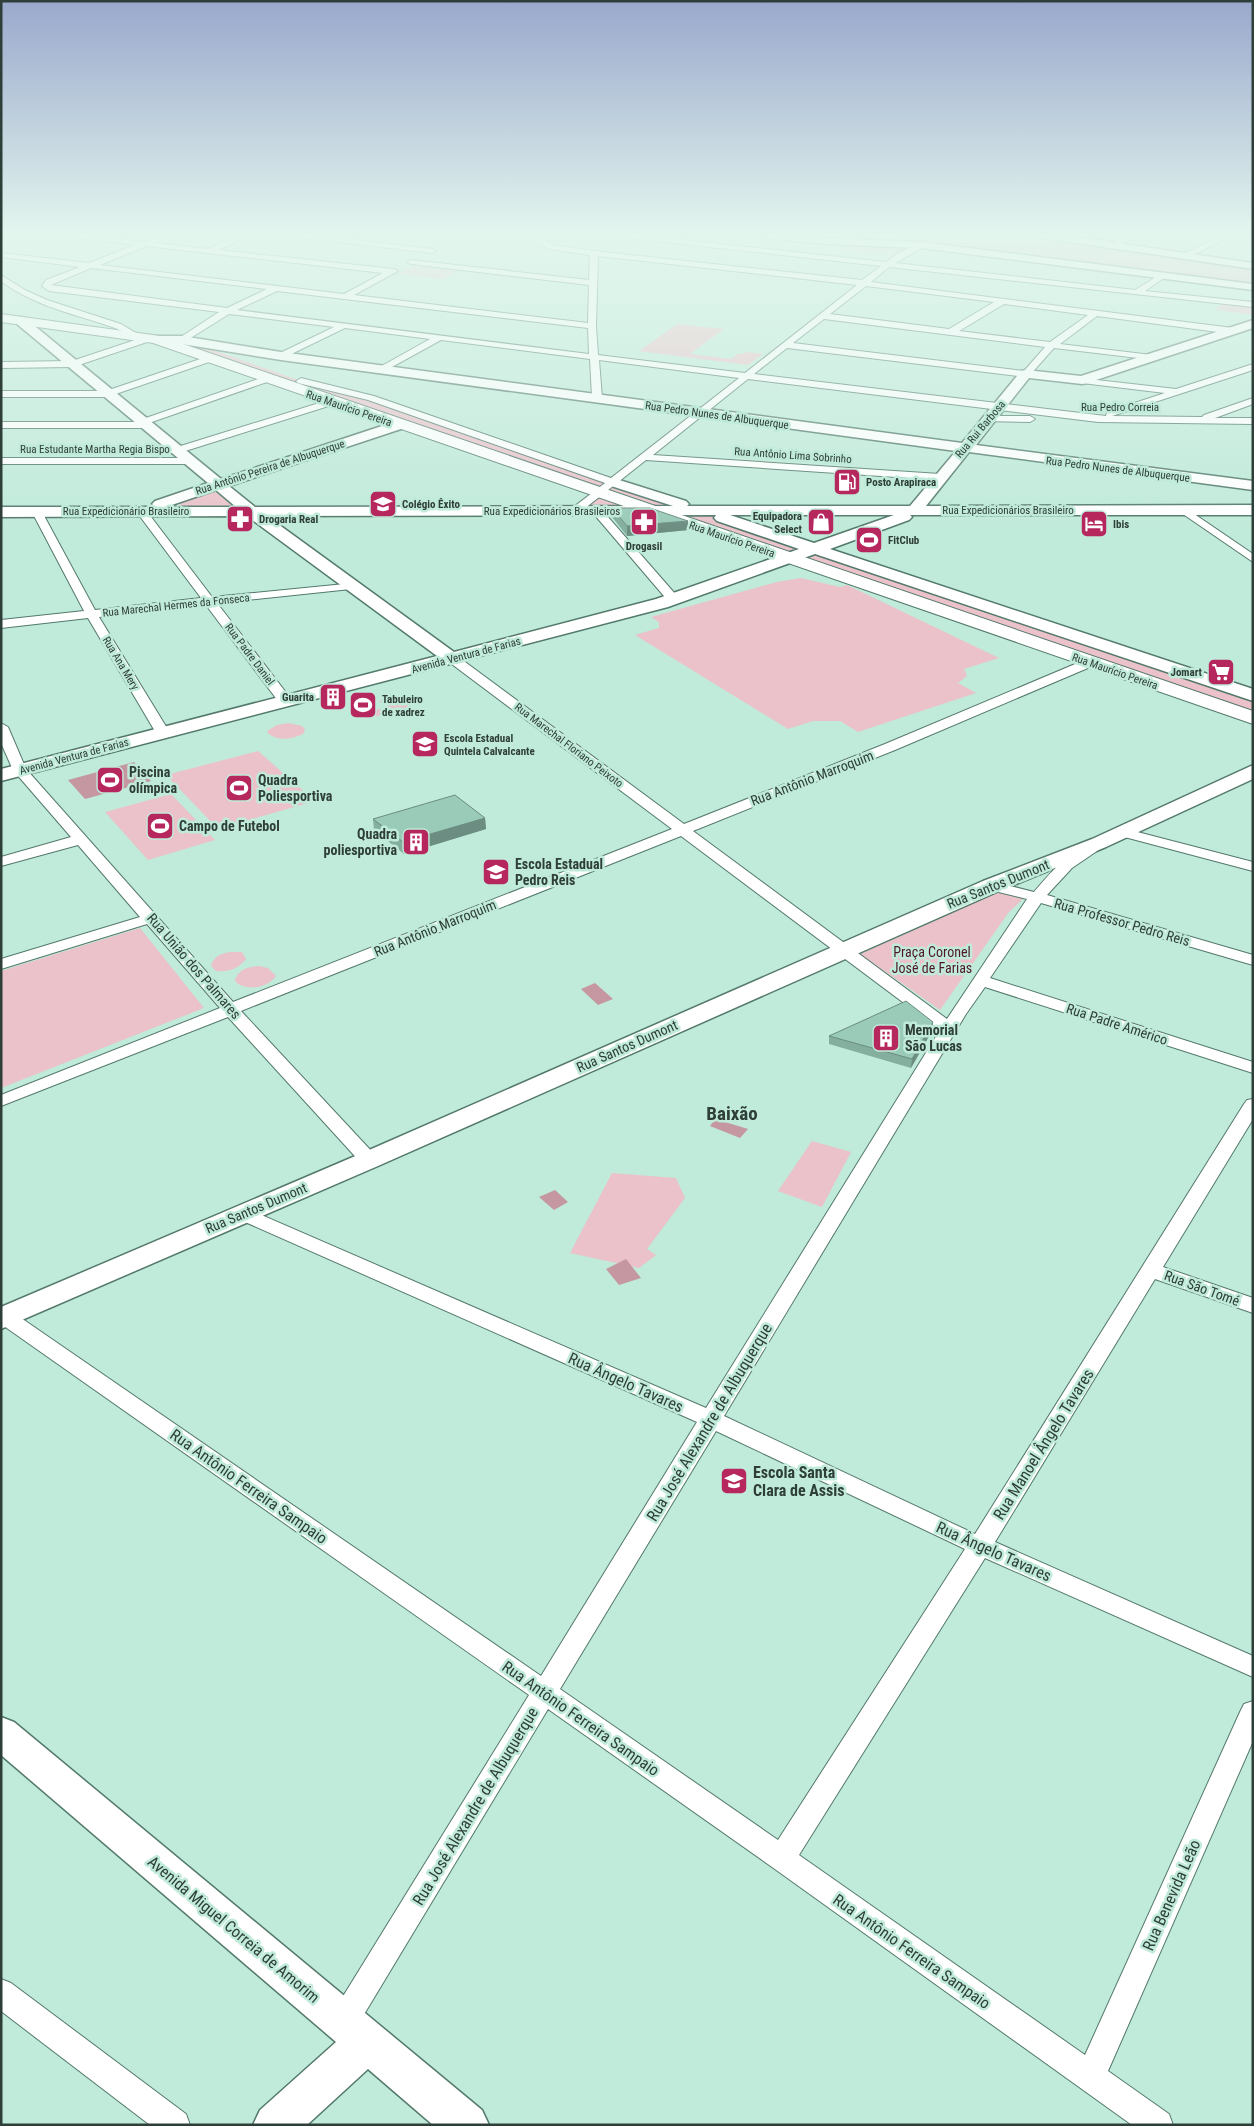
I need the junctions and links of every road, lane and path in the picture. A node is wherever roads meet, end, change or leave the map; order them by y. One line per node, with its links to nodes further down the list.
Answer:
1 (36, 333): 22 (street, Rua Marechal Floriano Peixoto)
2 (114, 333): 12 (main road, Rua Maurício Pereira)
3 (132, 333): 12 (street)
4 (191, 333): 15 (street)
5 (329, 333): 18 (street)
6 (410, 333): 13 (street)
7 (592, 333): 19 (street)
8 (801, 333): 16 (street)
9 (960, 333): 17 (street)
10 (1064, 333): 17 (street, Rua Rui Barbosa)
11 (1226, 333): 20 (street)
12 (128, 335): 14 (main road, Rua Maurício Pereira)
13 (440, 337): 19 (street); 25 (street)
14 (152, 339): 15 (main road, Rua Maurício Pereira); 22 (street)
15 (178, 343): 18 (street, Rua Pedro Nunes de Albuquerque); 21 (main road, Rua Maurício Pereira)
16 (786, 345): 26 (street); 27 (street)
17 (1052, 345): 20 (street); 26 (street, Rua Rui Barbosa)
18 (281, 356): 25 (street, Rua Pedro Nunes de Albuquerque)
19 (593, 356): 27 (street); 34 (street)
20 (1152, 358): 29 (street)
21 (209, 359): 28 (main road, Rua Maurício Pereira); 33 (street)
22 (74, 364): 23 (street); 33 (street, Rua Marechal Floriano Peixoto)
23 (1, 365)
24 (1253, 367): 31 (street)
25 (381, 370): 34 (street, Rua Pedro Nunes de Albuquerque)
26 (1026, 374): 29 (street); 37 (street, Rua Rui Barbosa)
27 (748, 376): 37 (street); 38 (street)
28 (267, 380): 36 (main road, Rua Maurício Pereira); 43 (street)
29 (1082, 380): 31 (street)
30 (301, 381): 46 (street)
31 (1177, 392): 40 (street)
32 (1, 394): 33 (street)
33 (107, 394): 43 (street, Rua Marechal Floriano Peixoto)
34 (597, 398): 38 (street, Rua Pedro Nunes de Albuquerque)
35 (1253, 401): 41 (street)
36 (332, 402): 45 (main road, Rua Maurício Pereira); 49 (street)
37 (999, 406): 39 (street, Rua Rui Barbosa); 40 (street)
38 (702, 412): 47 (street, Rua Pedro Nunes de Albuquerque); 50 (street)
39 (988, 419): 40 (street, Rua Pedro Correia); 47 (street, Rua Rui Barbosa)
40 (1101, 419): 41 (street, Rua Pedro Correia)
41 (1197, 420): 42 (street, Rua Pedro Correia)
42 (1253, 421)
43 (144, 424): 44 (street); 49 (street, Rua Marechal Floriano Peixoto)
44 (1, 425)
45 (399, 425): 55 (street, Rua Antônio Pereira de Albuquerque); 57 (main road, Rua Maurício Pereira)
46 (512, 447): 48 (street); 54 (street)
47 (965, 449): 53 (street, Rua Rui Barbosa); 56 (street, Rua Pedro Nunes de Albuquerque)
48 (552, 450)
49 (175, 451): 52 (street, Rua Marechal Floriano Peixoto)
50 (644, 457): 53 (street, Rua Antônio Lima Sobrinho); 54 (street)
51 (1, 461): 52 (street, Rua Estudante Martha Regia Bispo)
52 (189, 461): 55 (street, Rua Marechal Floriano Peixoto)
53 (940, 477): 66 (street, Rua Rui Barbosa)
54 (612, 482): 57 (street); 58 (street, Rua Maurício Pereira)
55 (217, 484): 61 (street, Rua Antônio Pereira de Albuquerque); 62 (street, Rua Marechal Floriano Peixoto)
56 (1253, 486)
57 (598, 493): 63 (street); 65 (main road, Rua Maurício Pereira)
58 (699, 510): 65 (street, Rua Expedicionários Brasileiros); 69 (street, Rua Expedicionários Brasileiros); 70 (street, Rua Maurício Pereira)
59 (1184, 510): 60 (street, Rua Expedicionários Brasileiro); 66 (street, Rua Expedicionários Brasileiro); 72 (street)
60 (1253, 510)
61 (142, 511): 62 (street, Rua Expedicionário Brasileiro); 68 (street, Rua Expedicionário Brasileiro); 75 (street, Rua Padre Daniel)
62 (250, 511): 63 (street, Rua Expedicionários Brasileiros); 73 (street, Rua Marechal Floriano Peixoto)
63 (575, 511): 64 (street, Rua Expedicionários Brasileiros)
64 (597, 511): 65 (street, Rua Expedicionários Brasileiros); 74 (street)
65 (651, 511): 71 (main road, Rua Maurício Pereira)
66 (918, 511): 69 (street, Avenida Ventura de Farias)
67 (1, 512): 68 (street, Rua Expedicionário Brasileiro)
68 (38, 512): 76 (street, Rua Ana Mery)
69 (884, 517): 70 (street, Avenida Ventura de Farias)
70 (816, 549): 71 (street, Avenida Ventura de Farias); 80 (street, Rua Maurício Pereira)
71 (791, 558): 74 (street, Avenida Ventura de Farias); 79 (main road, Rua Maurício Pereira)
72 (1253, 559)
73 (351, 585): 75 (street, Rua Marechal Hermes da Fonseca); 78 (street, Rua Marechal Floriano Peixoto)
74 (673, 600): 78 (street, Avenida Ventura de Farias)
75 (211, 602): 76 (street, Rua Marechal Hermes da Fonseca); 81 (street, Rua Padre Daniel)
76 (92, 615): 77 (street, Rua Marechal Hermes da Fonseca); 84 (street, Rua Ana Mery)
77 (1, 624)
78 (453, 659): 81 (street, Avenida Ventura de Farias); 88 (street, Rua Marechal Floriano Peixoto)
79 (1091, 662): 82 (main road, Rua Maurício Pereira); 88 (street, Rua Antônio Marroquim)
80 (1253, 695)
81 (286, 702): 84 (street, Avenida Ventura de Farias)
82 (1253, 718)
83 (1, 727): 85 (street, Rua União dos Palmares)
84 (163, 733): 85 (street, Avenida Ventura de Farias)
85 (20, 770): 87 (street, Avenida Ventura de Farias); 90 (street, Rua União dos Palmares)
86 (1253, 771): 89 (street, Rua Santos Dumont)
87 (1, 775)
88 (683, 828): 97 (street, Rua Marechal Floriano Peixoto); 101 (street, Rua Antônio Marroquim)
89 (1122, 832): 91 (street, Rua Santos Dumont); 93 (street)
90 (81, 840): 92 (street); 96 (street, Rua União dos Palmares)
91 (1099, 843): 94 (street, Rua Santos Dumont); 95 (street, Rua José Alexandre de Albuquerque)
92 (1, 862)
93 (1253, 867)
94 (991, 886): 95 (street, Rua Professor Pedro Reis); 97 (street, Rua Santos Dumont)
95 (1036, 897): 98 (street, Rua Professor Pedro Reis); 100 (street, Rua José Alexandre de Albuquerque)
96 (152, 918): 99 (street); 101 (street, Rua União dos Palmares)
97 (844, 950): 102 (street, Rua Marechal Floriano Peixoto); 106 (street, Rua Santos Dumont)
98 (1253, 960)
99 (1, 964)
100 (982, 981): 102 (street, Rua José Alexandre de Albuquerque); 103 (street, Rua Padre Américo)
101 (231, 1010): 104 (street, Rua Antônio Marroquim); 106 (street, Rua União dos Palmares)
102 (950, 1029): 111 (street, Rua José Alexandre de Albuquerque)
103 (1253, 1068)
104 (1, 1101)
105 (1253, 1104): 108 (street, Rua Manoel Ângelo Tavares)
106 (369, 1160): 107 (street, Rua Santos Dumont)
107 (243, 1214): 110 (street, Rua Santos Dumont); 111 (street, Rua Ângelo Tavares)
108 (1152, 1270): 109 (street, Rua São Tomé); 112 (street, Rua Manoel Ângelo Tavares)
109 (1253, 1306)
110 (3, 1317): 114 (street, Rua Antônio Ferreira Sampaio)
111 (710, 1419): 112 (street, Rua Ângelo Tavares); 114 (street, Rua José Alexandre de Albuquerque)
112 (980, 1546): 113 (street, Rua Ângelo Tavares); 117 (street, Rua Manoel Ângelo Tavares)
113 (1253, 1667)
114 (544, 1692): 117 (street, Rua Antônio Ferreira Sampaio); 119 (street, Rua José Alexandre de Albuquerque)
115 (1253, 1712): 120 (street, Rua Benevida Leão)
116 (1, 1733): 119 (street, Avenida Miguel Correia de Amorim)
117 (782, 1858): 120 (street, Rua Antônio Ferreira Sampaio)
118 (1, 1993): 121 (street)
119 (356, 2031): 122 (street); 123 (street, Avenida Miguel Correia de Amorim)
120 (1090, 2077): 124 (street, Rua Antônio Ferreira Sampaio)
121 (175, 2125)
122 (275, 2125)
123 (467, 2125)
124 (1158, 2125)

